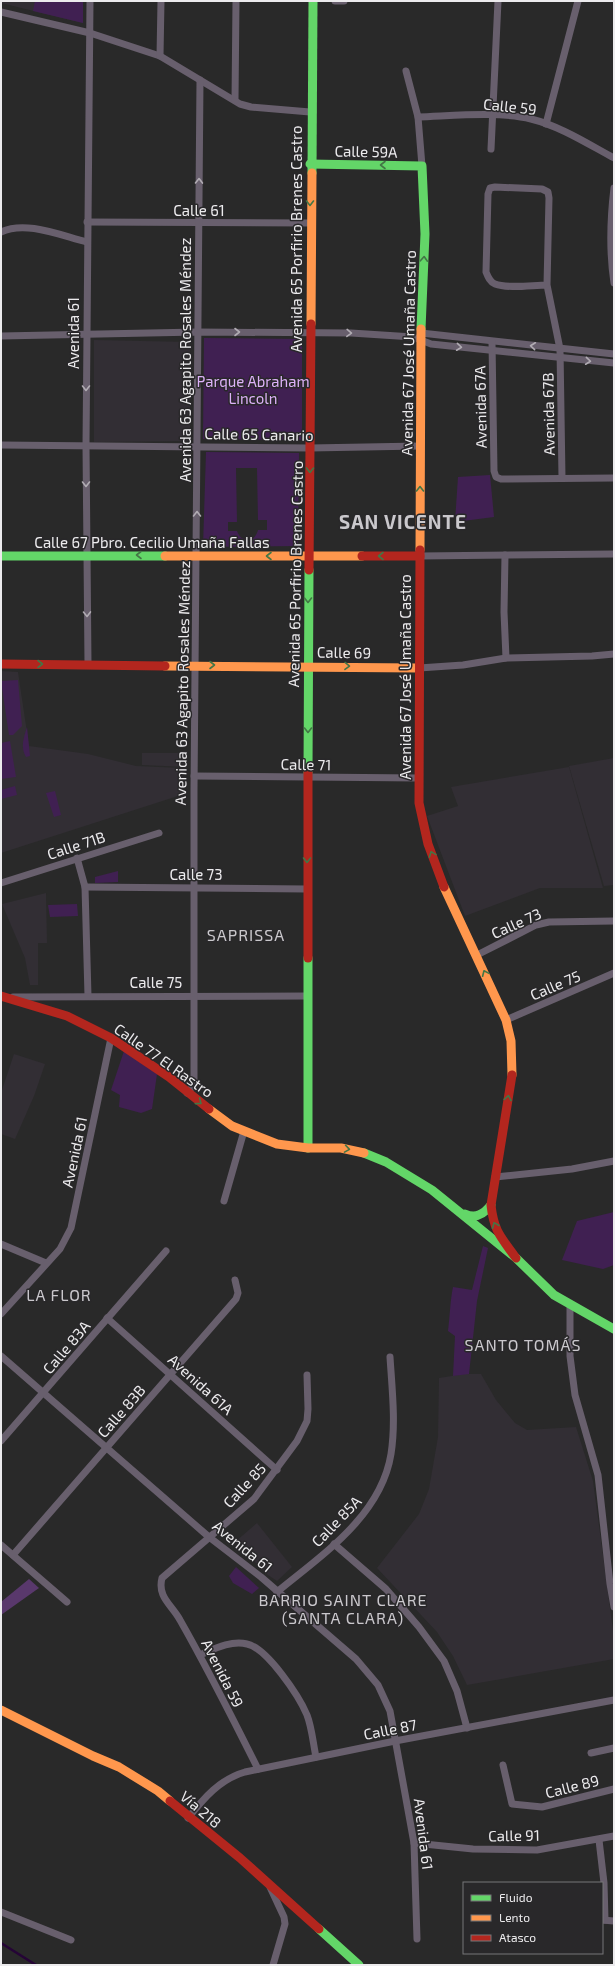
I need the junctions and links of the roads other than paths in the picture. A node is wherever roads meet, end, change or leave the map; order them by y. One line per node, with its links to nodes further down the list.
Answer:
1 (90, 1): 10 (street, Avenida 61)
2 (161, 1): 11 (street)
3 (236, 1): 14 (street)
4 (313, 1): 15 (main road, Avenida 65 Porfirio Brenes Castro)
5 (335, 1): 6 (street)
6 (344, 1)
7 (498, 1): 16 (street)
8 (578, 1): 18 (street)
9 (1, 12): 10 (street)
10 (90, 33): 11 (street); 24 (street, Avenida 61)
11 (160, 56): 13 (street)
12 (406, 71): 17 (street, Avenida 67 José Umaña Castro)
13 (200, 80): 14 (street); 25 (street, Avenida 63 Agapito Rosales Méndez, one-way to 13)
14 (235, 100): 15 (street)
15 (310, 112): 21 (main road, Avenida 65 Porfirio Brenes Castro)
16 (491, 115): 17 (street, Calle 59); 18 (street, Calle 59); 19 (street)
17 (418, 117): 22 (street, Avenida 67 José Umaña Castro)
18 (546, 124): 20 (street, Calle 59)
19 (491, 149)
20 (614, 158)
21 (310, 164): 22 (main road, Calle 59A, one-way to 21); 26 (main road, Avenida 65 Porfirio Brenes Castro, one-way to 26)
22 (422, 166): 35 (main road, Avenida 67 José Umaña Castro, one-way to 22)
23 (614, 188): 29 (street)
24 (87, 222): 25 (street, Calle 61); 28 (street, Avenida 61)
25 (198, 223): 26 (street, Calle 61); 31 (street, Avenida 63 Agapito Rosales Méndez)
26 (310, 223): 32 (main road, Avenida 65 Porfirio Brenes Castro)
27 (1, 232): 28 (street)
28 (87, 242): 33 (street, Avenida 61)
29 (614, 283)
30 (547, 285): 30 (street, Avenida 67B); 37 (street, Avenida 67B)
31 (198, 332): 32 (street, one-way to 32); 33 (street); 44 (street, Avenida 63 Agapito Rosales Méndez)
32 (310, 333): 35 (street, one-way to 35); 46 (main road, Avenida 65 Porfirio Brenes Castro)
33 (86, 335): 34 (street); 43 (street, Avenida 61, one-way to 43)
34 (1, 336)
35 (421, 336): 36 (street); 38 (street, one-way to 38); 45 (main road, Avenida 67 José Umaña Castro)
36 (492, 342): 37 (street, one-way to 36); 38 (street, Avenida 67A)
37 (560, 349): 39 (street); 40 (street, Avenida 67B)
38 (492, 351): 40 (street); 47 (street, Avenida 67A)
39 (614, 354)
40 (560, 358): 41 (street, one-way to 41); 47 (street, Avenida 67B)
41 (614, 363)
42 (1, 445): 43 (street, Calle 65 Canario)
43 (86, 446): 44 (street, Calle 65 Canario); 50 (street, Avenida 61, one-way to 50)
44 (198, 446): 46 (street, Calle 65 Canario); 53 (street, Avenida 63 Agapito Rosales Méndez, one-way to 44)
45 (420, 446): 46 (street, Calle 65 Canario); 55 (main road, Avenida 67 José Umaña Castro, one-way to 45)
46 (310, 448): 54 (main road, Avenida 65 Porfirio Brenes Castro, one-way to 54)
47 (562, 478): 48 (street)
48 (614, 478)
49 (614, 554): 51 (street, Calle 67 Pbro. Cecilio Umaña Fallas)
50 (86, 555): 52 (main road, Calle 67 Pbro. Cecilio Umaña Fallas); 53 (main road, Calle 67 Pbro. Cecilio Umaña Fallas, one-way to 50); 59 (street, Avenida 61, one-way to 59)
51 (505, 555): 55 (street, Calle 67 Pbro. Cecilio Umaña Fallas); 57 (street)
52 (1, 556)
53 (197, 556): 54 (main road, Calle 67 Pbro. Cecilio Umaña Fallas, one-way to 53); 60 (street, Avenida 63 Agapito Rosales Méndez)
54 (308, 556): 55 (main road, Calle 67 Pbro. Cecilio Umaña Fallas, one-way to 54); 61 (main road, Avenida 65 Porfirio Brenes Castro, one-way to 61)
55 (420, 556): 62 (main road, Avenida 67 José Umaña Castro)
56 (614, 654): 57 (street, Calle 69)
57 (506, 658): 62 (street, Calle 69)
58 (1, 664): 59 (main road, Calle 69, one-way to 59)
59 (88, 664): 60 (main road, Calle 69)
60 (195, 665): 61 (main road, Calle 69, one-way to 61); 63 (street, Avenida 63 Agapito Rosales Méndez)
61 (308, 665): 62 (main road, Calle 69, one-way to 62); 64 (main road, Avenida 65 Porfirio Brenes Castro, one-way to 64)
62 (419, 668): 65 (main road, Avenida 67 José Umaña Castro)
63 (194, 776): 64 (street, Calle 71); 70 (street, Avenida 63 Agapito Rosales Méndez)
64 (307, 777): 65 (street, Calle 71); 71 (main road, Avenida 65 Porfirio Brenes Castro, one-way to 71)
65 (418, 778): 73 (main road, Avenida 67 José Umaña Castro, one-way to 65)
66 (159, 833): 67 (street, Calle 71B)
67 (77, 858): 68 (street, Calle 71B); 69 (street)
68 (1, 883)
69 (85, 887): 70 (street, Calle 73); 77 (street)
70 (194, 887): 71 (street, Calle 73); 75 (street, Avenida 63 Agapito Rosales Méndez)
71 (307, 888): 78 (main road, Avenida 65 Porfirio Brenes Castro)
72 (614, 921): 73 (street, Calle 73)
73 (477, 955): 79 (main road, Avenida 67 José Umaña Castro, one-way to 73)
74 (614, 973): 79 (street, Calle 75)
75 (194, 995): 77 (street, Calle 75); 78 (street, Calle 75); 81 (street, Avenida 63 Agapito Rosales Méndez)
76 (3, 996): 77 (street, Calle 75); 80 (main road, Calle 77 El Rastro)
77 (88, 996)
78 (307, 996): 83 (main road, Avenida 65 Porfirio Brenes Castro)
79 (506, 1020): 85 (main road, Avenida 67 José Umaña Castro, one-way to 79)
80 (112, 1038): 81 (main road, Calle 77 El Rastro); 92 (street, Avenida 61)
81 (187, 1093): 82 (main road, Calle 77 El Rastro, one-way to 82)
82 (244, 1131): 83 (main road, Calle 77 El Rastro); 86 (street)
83 (308, 1148): 88 (main road, Calle 77 El Rastro, one-way to 88)
84 (614, 1161): 85 (street)
85 (495, 1177): 87 (main road, Avenida 67 José Umaña Castro)
86 (224, 1201)
87 (491, 1205): 88 (main road); 91 (main road, Avenida 67 José Umaña Castro, one-way to 87)
88 (461, 1212): 91 (main road, Calle 77 El Rastro)
89 (1, 1244): 92 (street)
90 (166, 1251): 96 (street, Calle 83A)
91 (516, 1258): 94 (main road)
92 (46, 1263): 95 (street, Avenida 61)
93 (235, 1280): 100 (street, Calle 83B)
94 (570, 1306): 97 (main road); 107 (street)
95 (1, 1314)
96 (107, 1318): 100 (street, Avenida 61A); 102 (street, Calle 83A)
97 (614, 1330)
98 (1, 1356): 102 (street, Avenida 61)
99 (390, 1356): 108 (street, Calle 85A)
100 (170, 1374): 104 (street, Calle 83B); 105 (street, Avenida 61A)
101 (307, 1375): 105 (street, Calle 85)
102 (44, 1393): 103 (street, Calle 83A); 104 (street, Avenida 61)
103 (1, 1441)
104 (106, 1447): 106 (street, Avenida 61); 110 (street, Calle 83B)
105 (276, 1470): 106 (street, Calle 85)
106 (209, 1537): 111 (street, Calle 85); 112 (street, Avenida 61)
107 (610, 1542): 114 (street)
108 (334, 1544): 112 (street, Calle 85A); 118 (street)
109 (1, 1545): 110 (street)
110 (13, 1555): 113 (street)
111 (161, 1592): 115 (street, Avenida 59)
112 (277, 1592): 119 (street, Avenida 61)
113 (67, 1602)
114 (614, 1607)
115 (200, 1655): 122 (street); 124 (street, Avenida 59)
116 (614, 1700): 118 (street, Calle 87)
117 (1, 1710): 126 (main road, Vía 218)
118 (467, 1728): 119 (street, Calle 87)
119 (395, 1741): 122 (street, Calle 87); 129 (street, Avenida 61)
120 (614, 1748): 121 (street)
121 (591, 1753)
122 (316, 1757): 124 (street, Calle 87)
123 (503, 1765): 125 (street, Calle 89)
124 (258, 1769): 126 (street, Calle 87)
125 (614, 1789)
126 (188, 1818): 130 (main road, Vía 218)
127 (614, 1836): 128 (street, Calle 91)
128 (599, 1840): 129 (street, Calle 91); 132 (street)
129 (414, 1843): 134 (street, Avenida 61)
130 (268, 1883): 136 (street); 137 (main road, Vía 218)
131 (1, 1912): 135 (street)
132 (603, 1920): 133 (street)
133 (614, 1920)
134 (417, 1939)
135 (71, 1940)
136 (273, 1965)
137 (359, 1965)

